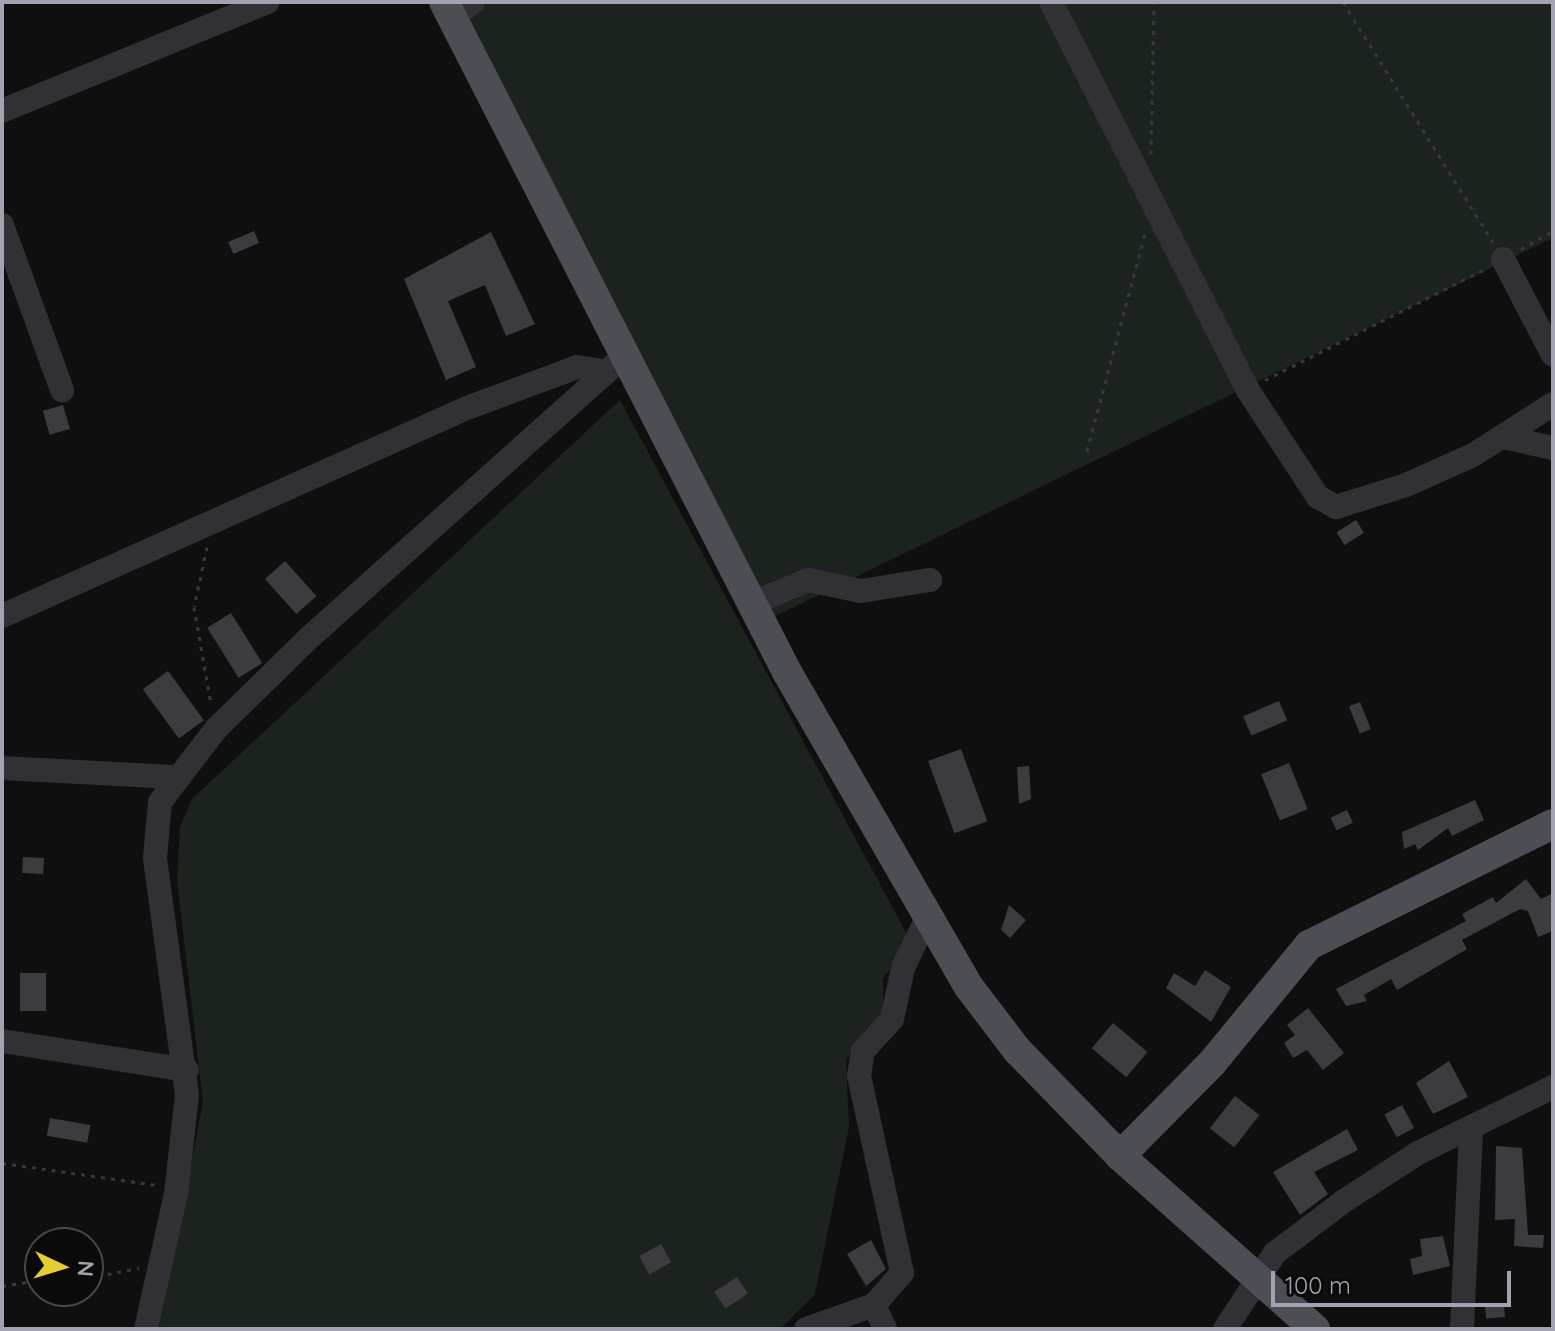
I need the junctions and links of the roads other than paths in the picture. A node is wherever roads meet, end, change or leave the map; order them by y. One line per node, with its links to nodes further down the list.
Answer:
1 (268, 2): 4 (street)
2 (1051, 2): 12 (street)
3 (456, 8): 7 (main road)
4 (2, 111)
5 (2, 225): 10 (street)
6 (1503, 259): 8 (street)
7 (627, 354): 9 (street); 15 (main road)
8 (1553, 355)
9 (601, 371): 16 (street); 18 (street)
10 (62, 390)
11 (1553, 404): 12 (street)
12 (1503, 437): 13 (street)
13 (1553, 448)
14 (930, 580): 15 (street)
15 (751, 604): 20 (main road)
16 (2, 616)
17 (2, 768): 18 (street)
18 (175, 777): 22 (street)
19 (1553, 824): 25 (main road)
20 (926, 920): 25 (main road); 27 (street)
21 (2, 1041): 22 (street)
22 (187, 1070): 28 (street)
23 (1553, 1087): 24 (street)
24 (1471, 1132): 26 (street); 33 (street)
25 (1120, 1156): 26 (main road)
26 (1253, 1278): 31 (street); 32 (main road)
27 (874, 1305): 29 (street); 30 (street)
28 (146, 1329)
29 (806, 1329)
30 (885, 1329)
31 (1225, 1329)
32 (1315, 1329)
33 (1462, 1329)

